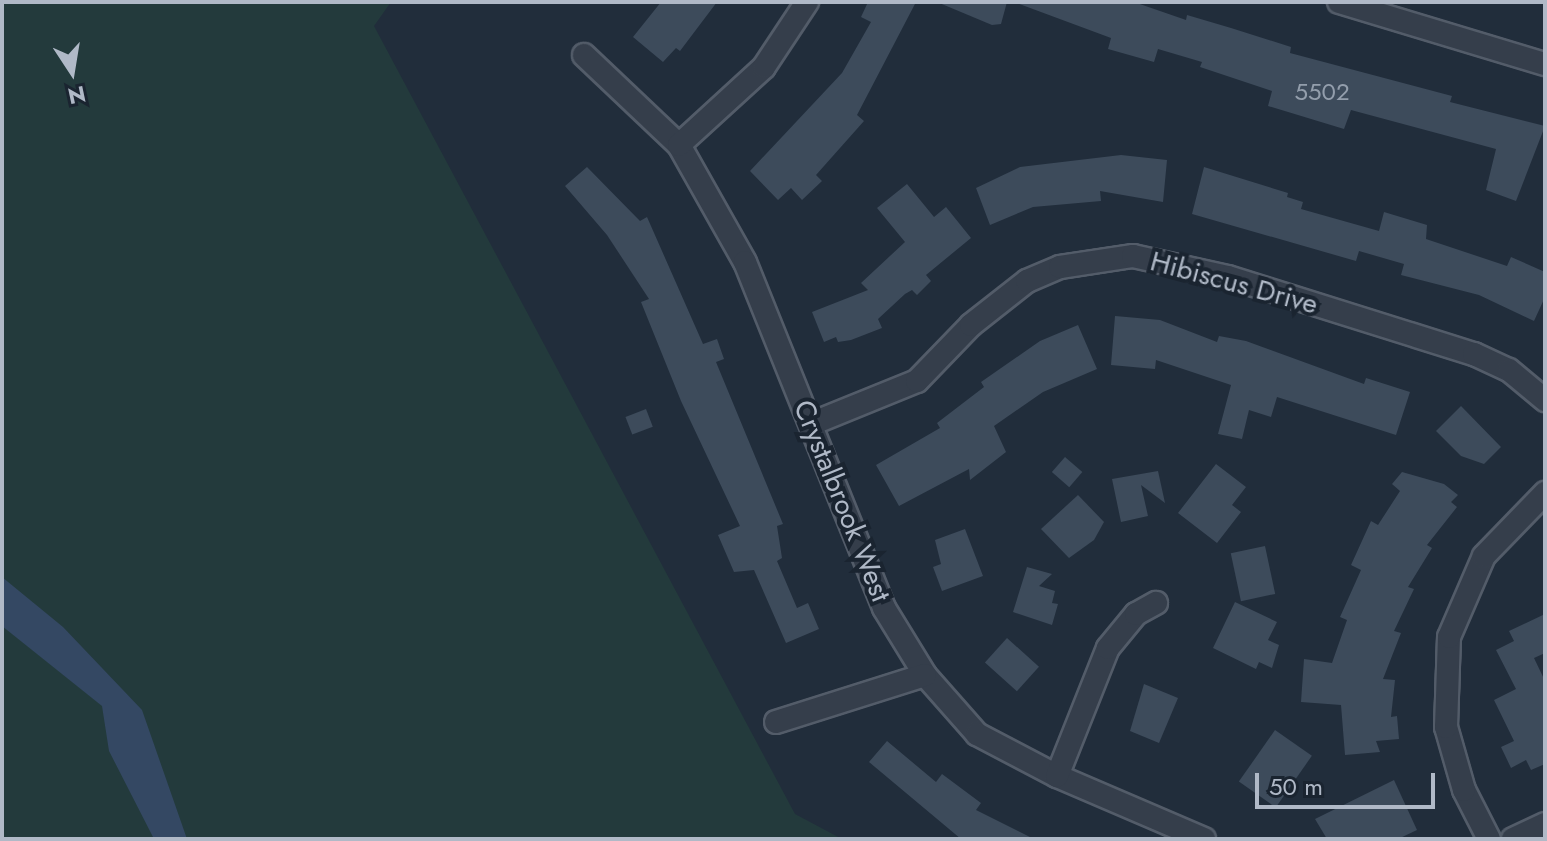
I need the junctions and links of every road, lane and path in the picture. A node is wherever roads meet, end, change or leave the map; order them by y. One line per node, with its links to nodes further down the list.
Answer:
1 (807, 2): 5 (street)
2 (1339, 2): 4 (street)
3 (584, 55): 5 (street, Crystalbrook West)
4 (1545, 64)
5 (679, 145): 7 (street, Crystalbrook West)
6 (1545, 400): 7 (street, Hibiscus Drive)
7 (811, 424): 10 (street, Crystalbrook West)
8 (1545, 493): 15 (street)
9 (1156, 603): 12 (street)
10 (925, 675): 11 (street); 12 (street, Crystalbrook West)
11 (776, 722)
12 (1057, 776): 14 (street, Crystalbrook West)
13 (1545, 824): 16 (street)
14 (1204, 839)
15 (1489, 839)
16 (1513, 839)

